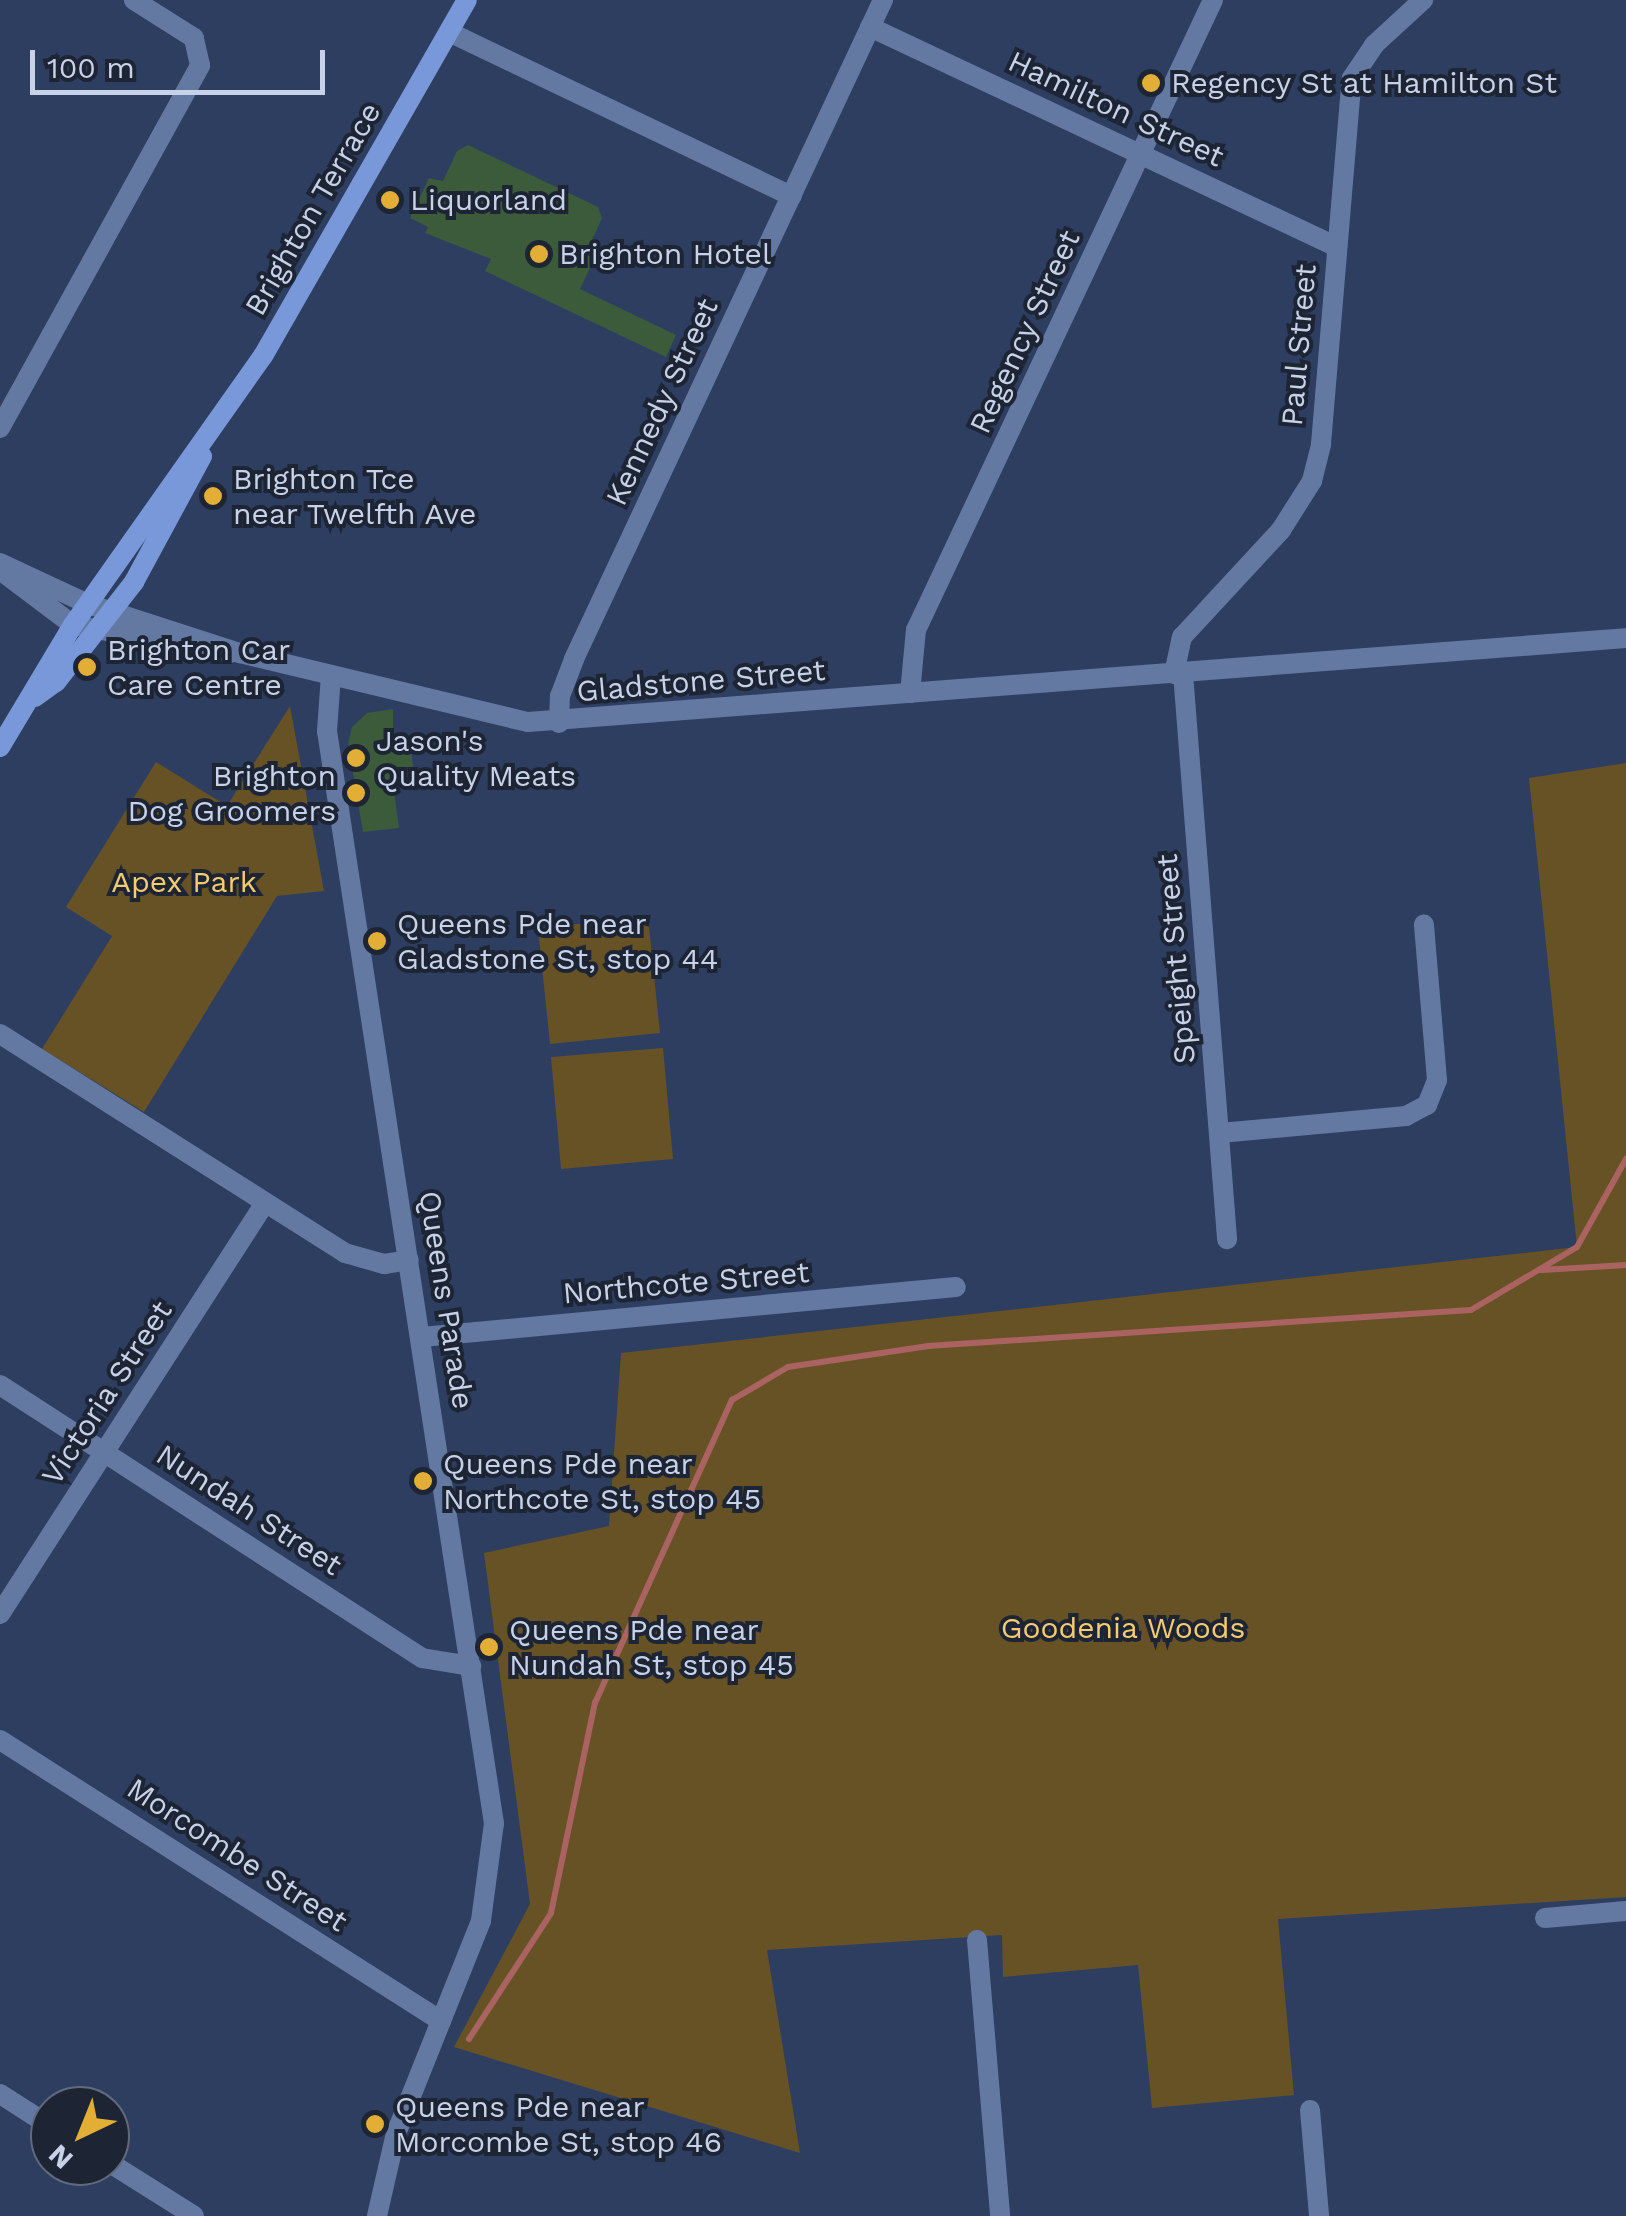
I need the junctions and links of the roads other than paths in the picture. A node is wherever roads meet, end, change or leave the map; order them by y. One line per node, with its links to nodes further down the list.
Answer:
1 (134, 0): 6 (street)
2 (467, 0): 8 (main road, Brighton Terrace)
3 (883, 0): 7 (street, Kennedy Street)
4 (1213, 0): 9 (street, Regency Street)
5 (1423, 0): 11 (street, Paul Street)
6 (162, 7): 12 (street)
7 (870, 27): 9 (street, Hamilton Street); 10 (street, Kennedy Street)
8 (450, 32): 10 (street); 13 (main road, Brighton Terrace)
9 (1141, 153): 11 (street, Hamilton Street); 23 (street, Regency Street)
10 (792, 196): 25 (street, Kennedy Street)
11 (1337, 246): 21 (street, Paul Street)
12 (0, 428)
13 (206, 445): 15 (main road, Brighton Terrace); 16 (main road, Brighton Terrace)
14 (0, 567): 15 (street, Gladstone Street); 17 (street)
15 (88, 604): 16 (street, Gladstone Street); 17 (main road, Brighton Terrace)
16 (112, 611): 18 (main road, Brighton Terrace); 20 (street, Gladstone Street)
17 (73, 626): 18 (street, Gladstone Street); 24 (main road, Brighton Terrace)
18 (95, 632): 20 (street, Gladstone Street); 24 (main road, Brighton Terrace)
19 (1626, 638): 21 (street, Gladstone Street)
20 (240, 653): 22 (street, Gladstone Street)
21 (1178, 674): 23 (street, Gladstone Street); 29 (street, Speight Street)
22 (331, 675): 25 (street, Gladstone Street); 32 (street, Queens Parade)
23 (910, 693): 25 (street, Gladstone Street)
24 (34, 698): 26 (main road)
25 (560, 723)
26 (0, 747)
27 (1424, 924): 29 (street)
28 (0, 1034): 30 (street)
29 (1220, 1133): 31 (street, Speight Street)
30 (264, 1204): 32 (street); 36 (street, Victoria Street)
31 (1227, 1239)
32 (410, 1260): 34 (street, Queens Parade)
33 (956, 1288): 34 (street, Northcote Street)
34 (422, 1337): 38 (street, Queens Parade)
35 (0, 1385): 36 (street, Nundah Street)
36 (104, 1452): 37 (street, Victoria Street); 38 (street, Nundah Street)
37 (0, 1614)
38 (471, 1666): 43 (street, Queens Parade)
39 (0, 1740): 43 (street, Morcombe Street)
40 (1626, 1911): 41 (street)
41 (1545, 1918)
42 (977, 1940): 50 (street)
43 (441, 2022): 49 (street, Queens Parade)
44 (0, 2094): 46 (street)
45 (1310, 2110): 51 (street)
46 (30, 2113)
47 (130, 2176): 48 (street)
48 (194, 2216)
49 (377, 2216)
50 (1000, 2216)
51 (1319, 2216)

